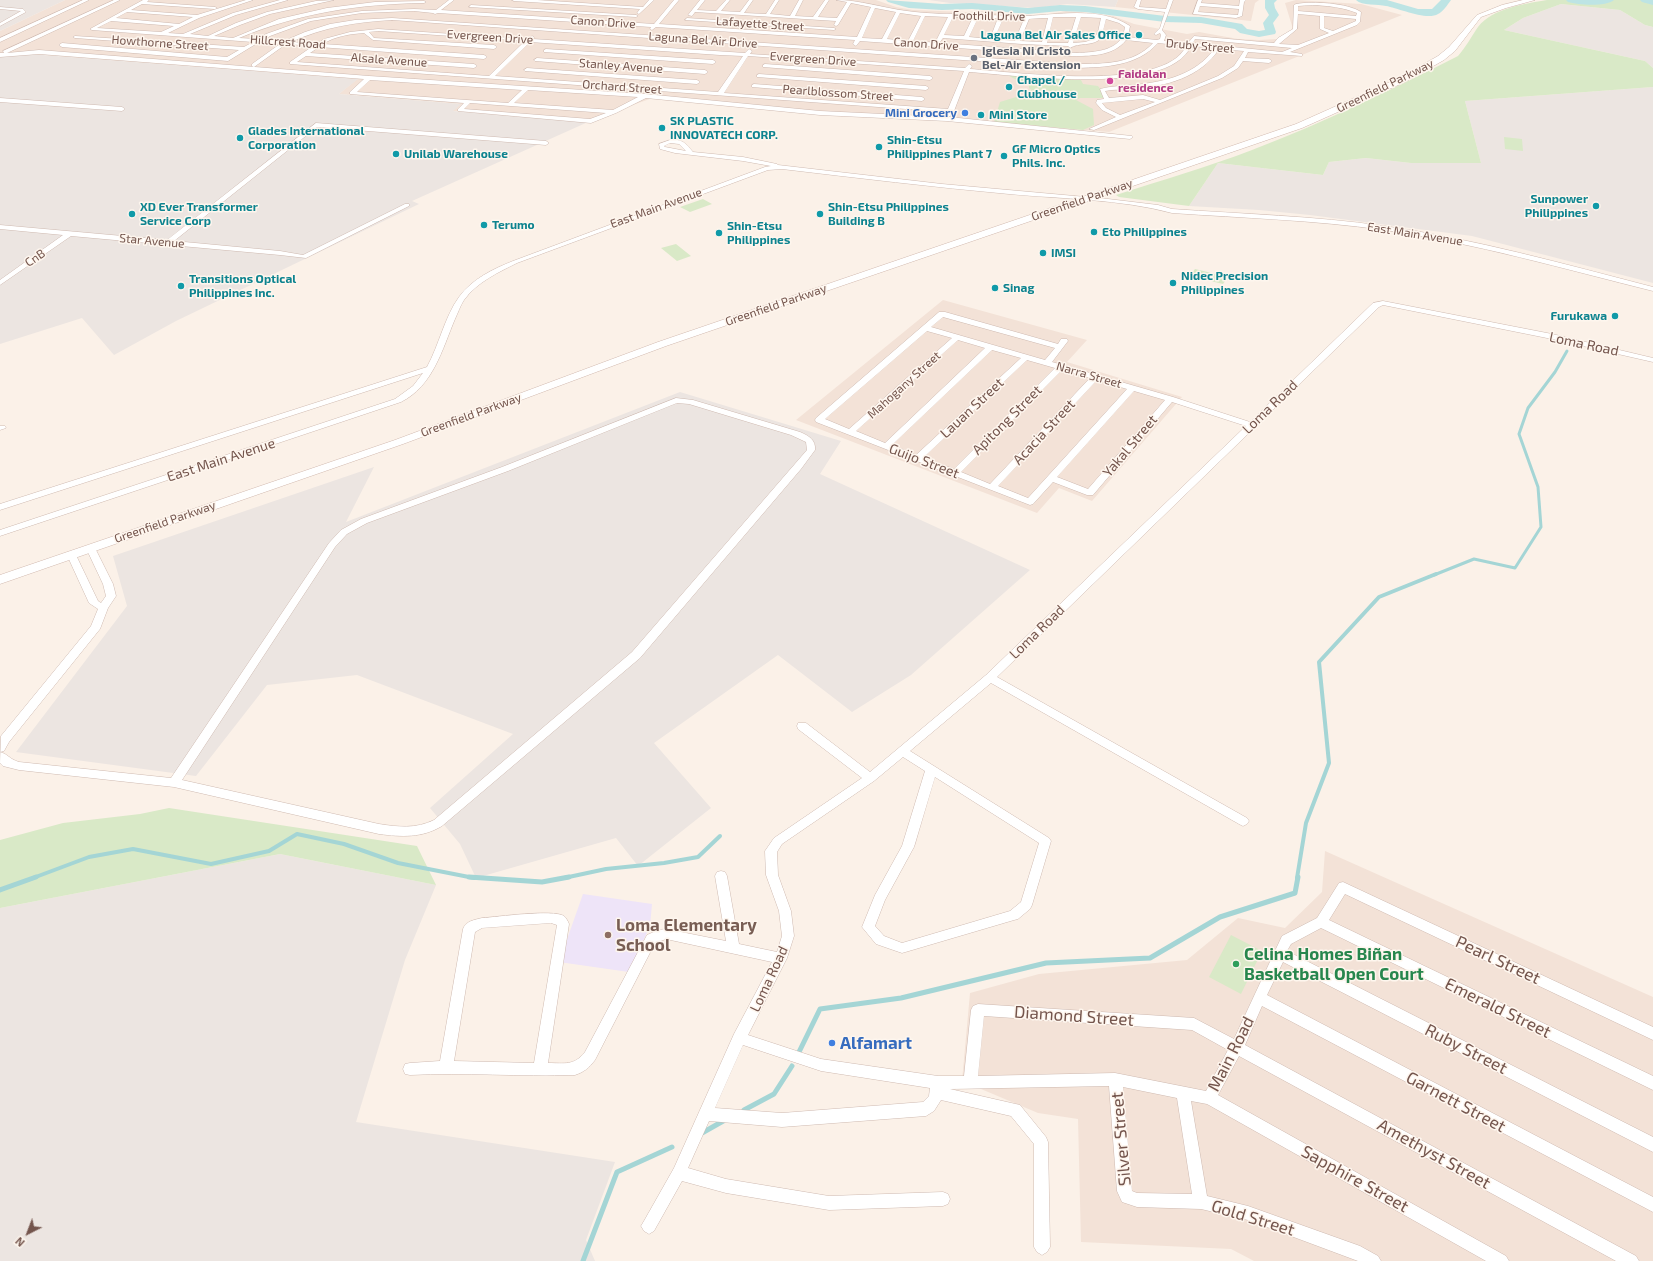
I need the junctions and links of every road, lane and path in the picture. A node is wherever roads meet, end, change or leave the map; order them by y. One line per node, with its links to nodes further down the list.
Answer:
1 (87, 0): 95 (street)
2 (118, 0): 125 (street)
3 (234, 0): 28 (street)
4 (250, 0): 28 (street)
5 (286, 0): 30 (street)
6 (332, 0): 39 (street)
7 (452, 0): 40 (street)
8 (477, 0): 31 (street)
9 (514, 0): 34 (street)
10 (645, 0): 11 (street)
11 (652, 0): 34 (street)
12 (677, 0): 72 (street)
13 (703, 0): 41 (street)
14 (728, 0): 45 (street)
15 (751, 0): 47 (street)
16 (777, 0): 52 (street)
17 (801, 0): 57 (street)
18 (827, 0): 64 (street)
19 (838, 0): 24 (street, Foothill Drive)
20 (1139, 0): 46 (street)
21 (1171, 0): 46 (street, Laguna Bel Air Drive)
22 (145, 1): 36 (street); 38 (street)
23 (425, 1): 37 (street); 90 (street)
24 (850, 1): 32 (street, Foothill Drive); 65 (street)
25 (1235, 1): 26 (street)
26 (1243, 1): 35 (street)
27 (1528, 1): 183 (main road, Greenfield Parkway)
28 (241, 2): 36 (street)
29 (1199, 2): 35 (street); 35 (street)
30 (264, 5): 39 (street); 82 (street)
31 (471, 6): 44 (street); 51 (street)
32 (874, 6): 42 (street, Foothill Drive); 92 (street)
33 (0, 8): 70 (street)
34 (644, 8): 51 (street)
35 (1241, 8)
36 (219, 9): 56 (street)
37 (414, 10): 40 (street, Canon Drive); 96 (street, Canon Drive)
38 (126, 11): 56 (street); 62 (street)
39 (278, 11): 87 (street)
40 (437, 12): 44 (street, Canon Drive); 66 (street)
41 (694, 12): 45 (street); 63 (street)
42 (898, 12): 48 (street, Foothill Drive); 99 (street)
43 (1296, 12): 50 (street); 61 (street); 109 (street)
44 (461, 13): 67 (street, Canon Drive)
45 (717, 13): 47 (street)
46 (1167, 13): 104 (street, Laguna Bel Air Drive)
47 (741, 14): 52 (street)
48 (924, 14): 53 (street, Foothill Drive); 102 (street)
49 (1079, 15): 55 (street, Foothill Drive); 60 (street, Foothill Drive); 111 (street)
50 (1322, 15): 61 (street); 79 (street)
51 (636, 16): 69 (street)
52 (767, 16): 57 (street)
53 (951, 16): 54 (street, Foothill Drive); 84 (street)
54 (976, 16): 58 (street, Foothill Drive); 89 (street)
55 (1051, 16): 59 (street, Foothill Drive); 108 (street)
56 (197, 17): 71 (street)
57 (792, 17): 64 (street)
58 (1001, 17): 59 (street, Foothill Drive); 93 (street)
59 (1027, 17): 103 (street)
60 (1104, 17): 85 (street); 94 (street, Foothill Drive)
61 (1358, 18): 79 (street)
62 (110, 19): 71 (street); 74 (street)
63 (687, 19): 73 (street); 76 (street, Lafayette Street)
64 (814, 19): 65 (street)
65 (839, 20): 76 (street)
66 (424, 21): 68 (street, Laguna Bel Air Drive); 100 (street, Laguna Bel Air Drive)
67 (603, 22): 69 (street, Canon Drive); 78 (street)
68 (462, 24): 75 (street, Laguna Bel Air Drive); 81 (street)
69 (628, 24): 72 (street, Canon Drive)
70 (0, 25)
71 (178, 25): 80 (street)
72 (654, 26): 73 (street, Canon Drive); 83 (street)
73 (680, 28): 88 (street, Canon Drive)
74 (92, 29): 80 (street, Hillcrest Road); 86 (street)
75 (541, 29): 78 (street, Laguna Bel Air Drive); 97 (street)
76 (834, 29): 88 (street)
77 (365, 31): 81 (street, Evergreen Drive); 106 (street, Evergreen Drive); 113 (street)
78 (592, 32): 83 (street, Laguna Bel Air Drive)
79 (1332, 33): 112 (street)
80 (162, 34): 82 (street, Hillcrest Road)
81 (450, 34): 91 (street, Evergreen Drive)
82 (185, 35): 87 (street, Hillcrest Road)
83 (646, 36): 98 (street, Laguna Bel Air Drive)
84 (941, 36): 89 (street); 107 (street)
85 (1100, 36): 94 (street, Druby Street); 111 (street)
86 (75, 37): 115 (street, Howthorne Street); 115 (street, Canon Drive)
87 (209, 37): 90 (street, Hillcrest Road)
88 (829, 37): 92 (street, Canon Drive)
89 (966, 37): 93 (street)
90 (233, 38): 96 (street, Hillcrest Road)
91 (504, 38): 97 (street, Evergreen Drive); 113 (street)
92 (859, 39): 99 (street, Canon Drive); 116 (street)
93 (992, 39): 103 (street)
94 (1125, 39): 104 (street, Druby Street); 124 (street, Canon Drive)
95 (0, 40)
96 (258, 40): 100 (street, Hillcrest Road); 115 (street, Canon Drive)
97 (529, 40): 101 (street, Evergreen Drive); 148 (street)
98 (701, 40): 105 (street, Laguna Bel Air Drive); 119 (street)
99 (884, 40): 102 (street, Canon Drive)
100 (287, 42): 106 (street, Hillcrest Road); 136 (street, Laguna Bel Air Drive)
101 (556, 42): 118 (street); 119 (street, Evergreen Drive)
102 (910, 42): 107 (street, Canon Drive)
103 (1017, 42): 108 (street)
104 (1156, 42): 110 (street, Druby Street); 137 (street, Laguna Bel Air Drive)
105 (754, 43): 116 (street, Laguna Bel Air Drive); 126 (street)
106 (317, 44): 122 (street, Evergreen Drive); 128 (street, Hillcrest Road)
107 (937, 44): 124 (street, Canon Drive)
108 (1044, 44): 111 (street)
109 (1276, 44): 110 (street); 112 (street)
110 (1190, 45): 114 (street, Druby Street); 149 (street, Evergreen Drive)
111 (1070, 46)
112 (1298, 46): 121 (street)
113 (494, 47): 128 (street)
114 (1218, 47): 117 (street, Druby Street); 150 (street)
115 (244, 49)
116 (853, 50): 123 (street, Laguna Bel Air Drive)
117 (1247, 50): 121 (street, Druby Street); 131 (street)
118 (546, 51): 132 (street); 134 (street)
119 (694, 51): 120 (street, Evergreen Drive)
120 (720, 52): 126 (street, Evergreen Drive); 134 (street)
121 (1284, 53): 127 (street, Druby Street)
122 (305, 54): 135 (street, Evergreen Drive); 138 (street, Alsale Avenue)
123 (911, 54): 130 (street, Laguna Bel Air Drive); 140 (street)
124 (1090, 54): 137 (street)
125 (0, 55): 151 (street)
126 (746, 55): 129 (street, Evergreen Drive); 164 (street)
127 (1300, 55)
128 (484, 57): 138 (street)
129 (772, 57): 139 (street); 140 (street, Evergreen Drive)
130 (972, 58): 141 (street, Laguna Bel Air Drive); 144 (street)
131 (1242, 59): 133 (street); 159 (street)
132 (537, 60): 143 (street); 145 (street, Stanley Avenue)
133 (1269, 61)
134 (712, 62): 145 (street)
135 (294, 63): 146 (street, Orchard Street)
136 (254, 65)
137 (1104, 65): 141 (street, Laguna Bel Air Drive)
138 (474, 66): 146 (street)
139 (765, 66): 147 (street); 152 (street)
140 (908, 66): 142 (street, Evergreen Drive)
141 (1078, 66): 153 (street)
142 (933, 68): 144 (street, Evergreen Drive); 152 (street)
143 (527, 70): 154 (street); 156 (street)
144 (968, 70): 153 (street, Evergreen Drive); 173 (street, Orchard Street)
145 (705, 72): 156 (street)
146 (463, 75): 148 (street, Orchard Street)
147 (759, 76): 158 (street); 162 (street)
148 (491, 77): 154 (street, Orchard Street)
149 (1122, 77): 153 (street, Evergreen Drive); 160 (street)
150 (1178, 77): 155 (street); 160 (street)
151 (370, 78): 161 (street); 171 (street)
152 (930, 78): 162 (street)
153 (1082, 78)
154 (517, 79): 163 (street, Orchard Street)
155 (1186, 80)
156 (697, 82): 163 (street)
157 (1193, 83): 159 (street)
158 (754, 86): 166 (street); 167 (street, Pearlblossom Street)
159 (1200, 86): 170 (street)
160 (1134, 87): 169 (street)
161 (527, 88): 165 (street); 172 (street)
162 (926, 88): 167 (street)
163 (689, 92): 164 (street, Orchard Street)
164 (720, 94): 166 (street, Orchard Street)
165 (645, 96): 175 (street); 178 (street)
166 (747, 96): 173 (street, Orchard Street)
167 (922, 99): 173 (street)
168 (0, 100): 174 (street)
169 (1107, 100): 170 (street); 176 (street)
170 (1159, 101): 176 (street)
171 (468, 102): 172 (street); 175 (street)
172 (509, 105): 175 (street)
173 (919, 108)
174 (122, 109)
175 (614, 112)
176 (1119, 117): 177 (street)
177 (1092, 129)
178 (1130, 137)
179 (546, 144): 189 (street)
180 (692, 154): 181 (street)
181 (782, 167): 182 (street, East Main Avenue); 199 (street, East Main Avenue)
182 (942, 186): 183 (street, East Main Avenue); 184 (street, East Main Avenue)
183 (1085, 199): 184 (main road, Greenfield Parkway); 186 (street, East Main Avenue)
184 (1073, 203): 186 (street, East Main Avenue); 212 (main road, Greenfield Parkway)
185 (407, 205): 189 (street, Star Avenue)
186 (1172, 210): 191 (street, East Main Avenue)
187 (0, 227): 188 (street, Star Avenue)
188 (70, 233): 189 (street, Star Avenue); 190 (street, CnB)
189 (168, 243)
190 (0, 283)
191 (1653, 289)
192 (926, 328): 193 (street, Narra Street); 197 (street); 204 (street, Guijo Street)
193 (957, 337): 194 (street, Narra Street); 204 (street, Mahogany Street)
194 (990, 347): 195 (street, Narra Street); 205 (street)
195 (1026, 357): 197 (street, Narra Street); 206 (street, Lauan Street)
196 (1653, 360): 203 (street, Loma Road)
197 (1047, 363): 198 (street, Narra Street)
198 (1060, 367): 200 (street, Narra Street); 207 (street, Apitong Street)
199 (429, 368): 210 (street, East Main Avenue); 211 (street, East Main Avenue)
200 (1096, 378): 201 (street, Narra Street); 209 (street, Acacia Street)
201 (1132, 388): 202 (street, Narra Street); 208 (street)
202 (1170, 399): 203 (street, Narra Street); 208 (street, Yakal Street)
203 (1250, 425): 216 (street, Loma Road)
204 (850, 432): 205 (street, Guijo Street)
205 (886, 446): 206 (street, Guijo Street)
206 (918, 458): 207 (street, Guijo Street)
207 (955, 473): 209 (street, Guijo Street)
208 (1052, 478): 209 (street, Guijo Street)
209 (992, 487)
210 (0, 507)
211 (0, 533)
212 (91, 548): 213 (main road, Greenfield Parkway); 215 (street)
213 (72, 555): 214 (main road, Greenfield Parkway); 215 (street)
214 (0, 580)
215 (103, 608): 218 (street)
216 (990, 678): 219 (street, Loma Road); 224 (street)
217 (802, 726): 222 (street)
218 (0, 748)
219 (902, 752): 221 (street); 222 (street, Loma Road)
220 (0, 756): 223 (street)
221 (931, 770): 221 (street)
222 (870, 778): 229 (street, Loma Road)
223 (174, 783): 223 (street)
224 (1243, 821)
225 (721, 876): 227 (street)
226 (1322, 922): 228 (street, Main Road); 231 (street, Pearl Street); 239 (street, Emerald Street)
227 (734, 947): 229 (street); 236 (street)
228 (1280, 954): 230 (street, Main Road); 244 (street, Ruby Street)
229 (781, 958): 232 (street, Loma Road)
230 (1260, 998): 233 (street, Main Road); 249 (street, Garnett Street)
231 (1653, 1034)
232 (740, 1038): 240 (street); 243 (street, Loma Road)
233 (1237, 1047): 238 (street, Diamond Street); 242 (street, Main Road); 254 (street, Amethyst Street)
234 (446, 1067): 235 (street); 236 (street); 236 (street)
235 (410, 1069)
236 (540, 1070)
237 (1115, 1079): 238 (street, Main Road); 241 (street, Main Road); 246 (street, Silver Street)
238 (970, 1083): 240 (street, Main Road)
239 (1653, 1083)
240 (937, 1088): 243 (street); 251 (street)
241 (1183, 1092): 242 (street, Main Road); 248 (street)
242 (1209, 1098): 253 (street, Sapphire Street)
243 (705, 1114): 245 (street, Loma Road)
244 (1653, 1145)
245 (679, 1174): 247 (street); 250 (street, Loma Road)
246 (1127, 1197): 248 (street, Gold Street)
247 (943, 1199)
248 (1202, 1202): 252 (street, Gold Street)
249 (1653, 1205)
250 (649, 1226)
251 (1042, 1246)
252 (1373, 1261)
253 (1501, 1261)
254 (1631, 1261)

